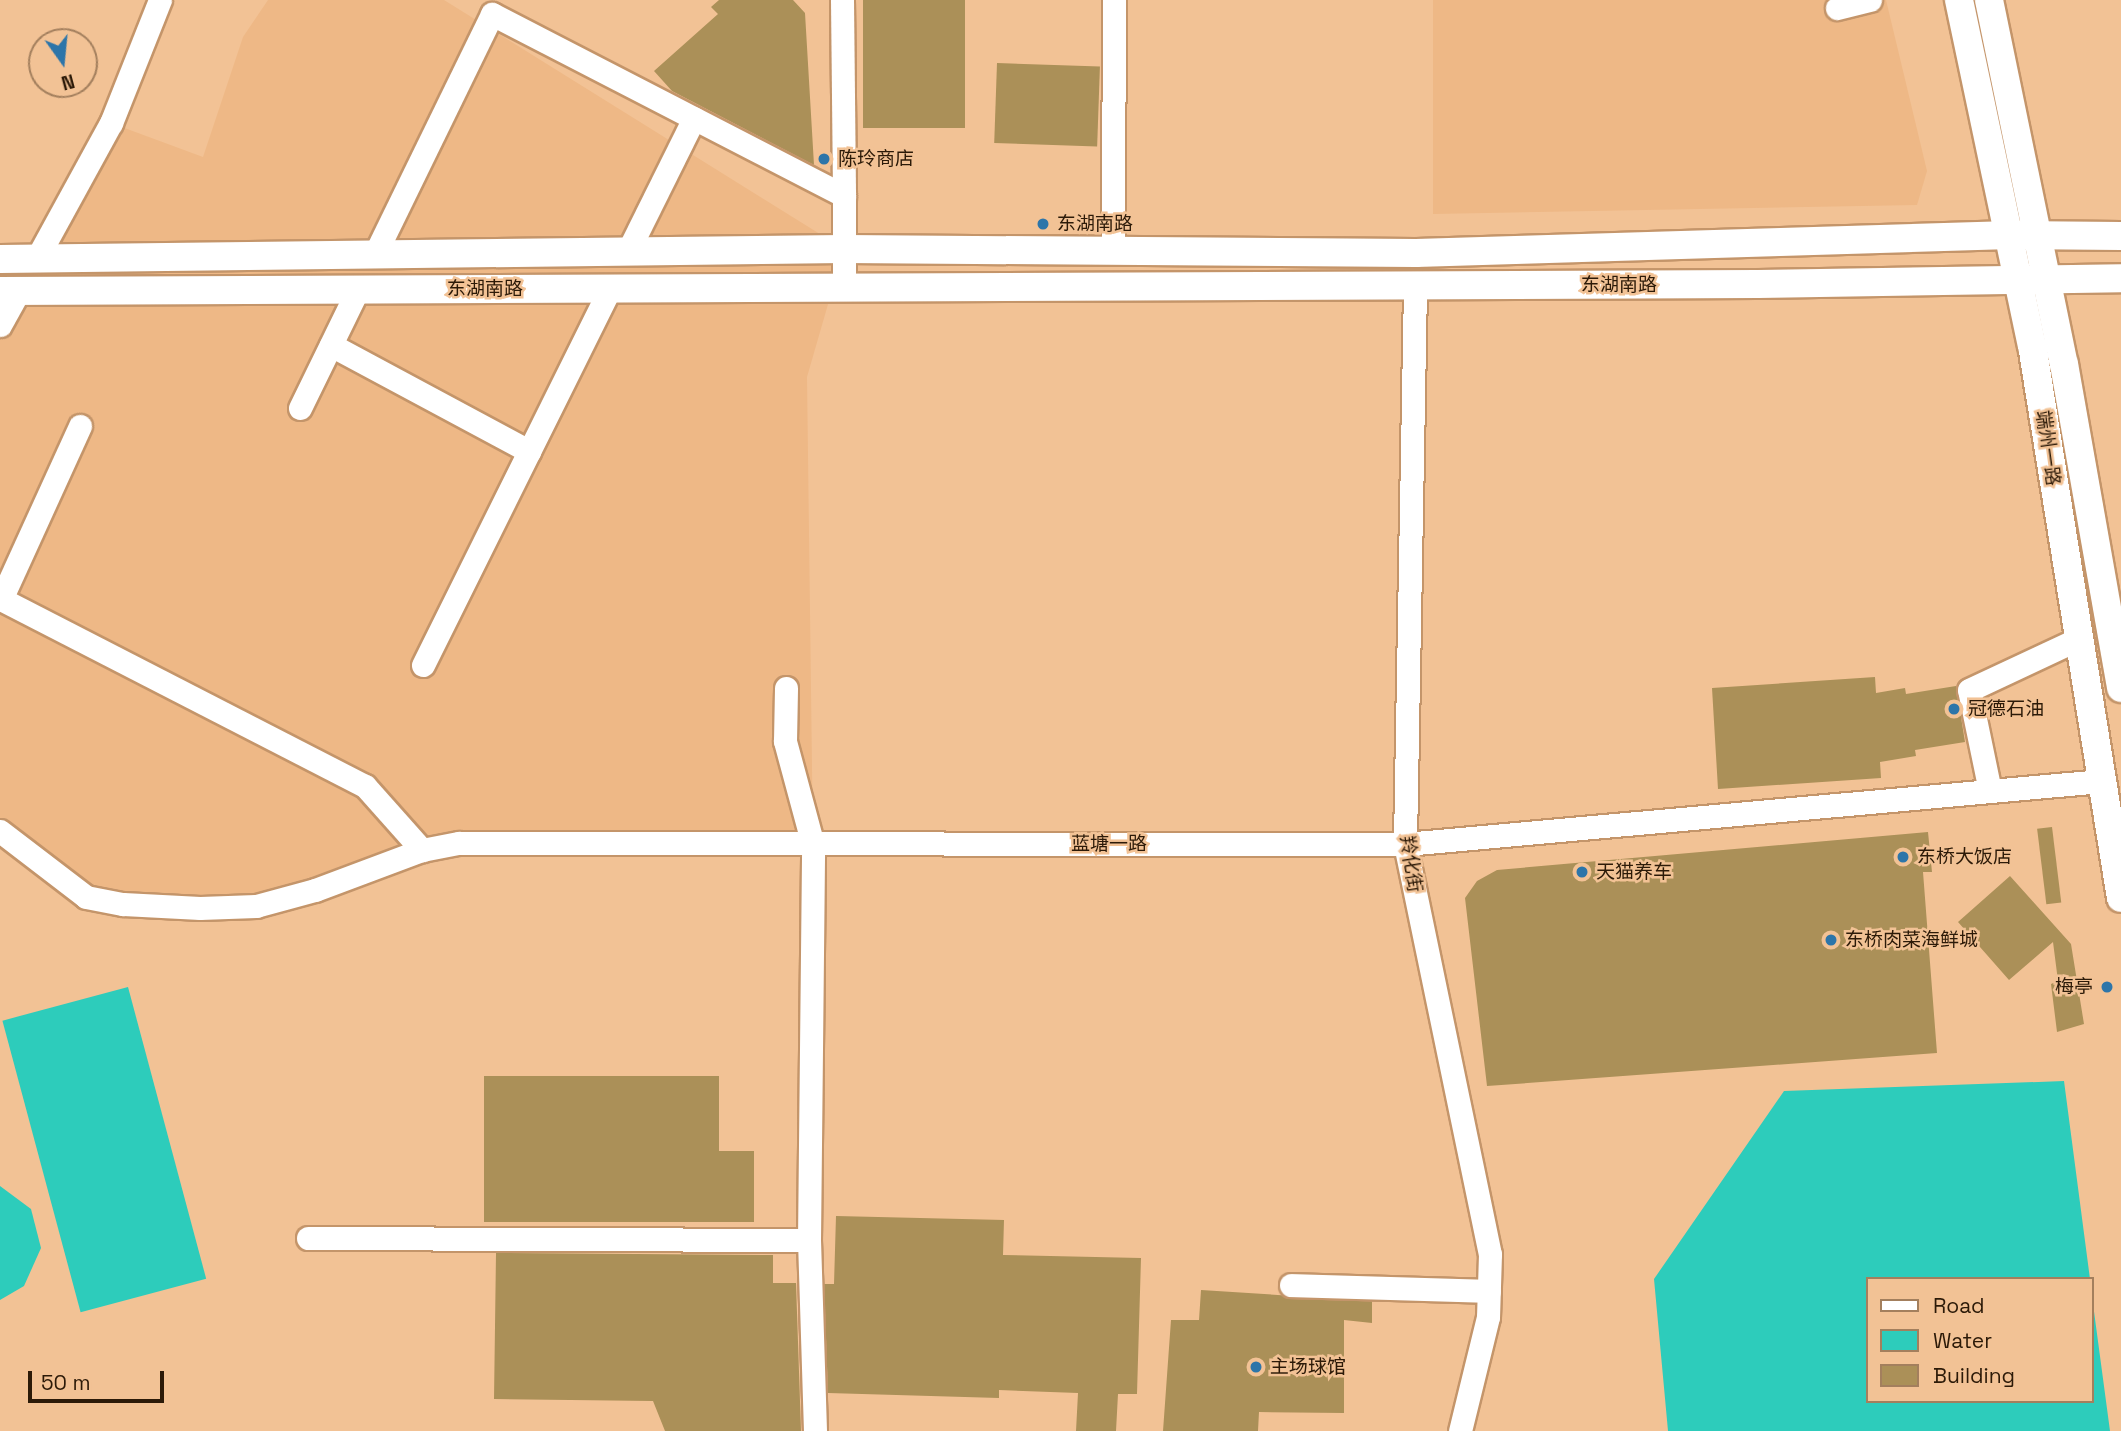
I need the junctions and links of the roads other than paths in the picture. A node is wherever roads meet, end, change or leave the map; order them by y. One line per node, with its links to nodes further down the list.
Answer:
1 (160, 0): 18 (street)
2 (842, 0): 9 (street)
3 (1114, 0): 15 (street)
4 (1870, 0): 7 (street)
5 (1959, 0): 10 (main road, 端州一路)
6 (1989, 0): 11 (main road, 端州一路)
7 (1837, 8)
8 (694, 118): 9 (street); 16 (street); 17 (street)
9 (844, 196): 14 (street)
10 (2011, 235): 11 (main road, 东湖南路); 13 (main road, 东湖南路); 20 (main road, 端州一路)
11 (2039, 236): 12 (main road, 东湖南路); 20 (main road, 端州一路)
12 (2121, 236)
13 (1758, 243): 15 (main road, 东湖南路); 22 (main road)
14 (844, 248): 15 (main road, 东湖南路); 16 (main road, 东湖南路); 24 (street)
15 (1113, 250)
16 (628, 251): 17 (main road, 东湖南路)
17 (375, 254): 18 (main road, 东湖南路)
18 (37, 258): 19 (main road, 东湖南路)
19 (0, 259)
20 (2033, 278): 21 (main road, 东湖南路); 22 (main road, 东湖南路); 33 (main road, 端州一路); 36 (main road, 端州一路)
21 (2121, 278)
22 (1758, 284): 23 (main road, 东湖南路)
23 (1415, 286): 24 (main road, 东湖南路); 40 (street, 羚化街)
24 (844, 288): 26 (main road, 东湖南路)
25 (358, 289): 26 (main road, 东湖南路); 27 (main road, 东湖南路); 29 (street)
26 (610, 289): 32 (street)
27 (10, 291): 28 (street)
28 (0, 326)
29 (331, 345): 30 (street); 32 (street)
30 (300, 408)
31 (80, 426): 42 (street)
32 (529, 451): 34 (street)
33 (2078, 639): 37 (main road, 端州一路); 38 (street)
34 (423, 665)
35 (786, 688): 41 (street)
36 (2121, 688)
37 (2101, 781): 38 (street, 蓝塘一路); 43 (main road, 端州一路)
38 (1990, 791): 40 (street, 蓝塘一路)
39 (0, 831): 42 (street, 蓝塘一路)
40 (1405, 844): 41 (street, 蓝塘一路); 47 (street, 羚化街)
41 (813, 845): 42 (street, 蓝塘一路); 45 (street)
42 (422, 850)
43 (2121, 898)
44 (309, 1238): 45 (street)
45 (809, 1240): 48 (street)
46 (1290, 1285): 47 (street)
47 (1489, 1291): 49 (street, 羚化街)
48 (815, 1421)
49 (1460, 1431)

